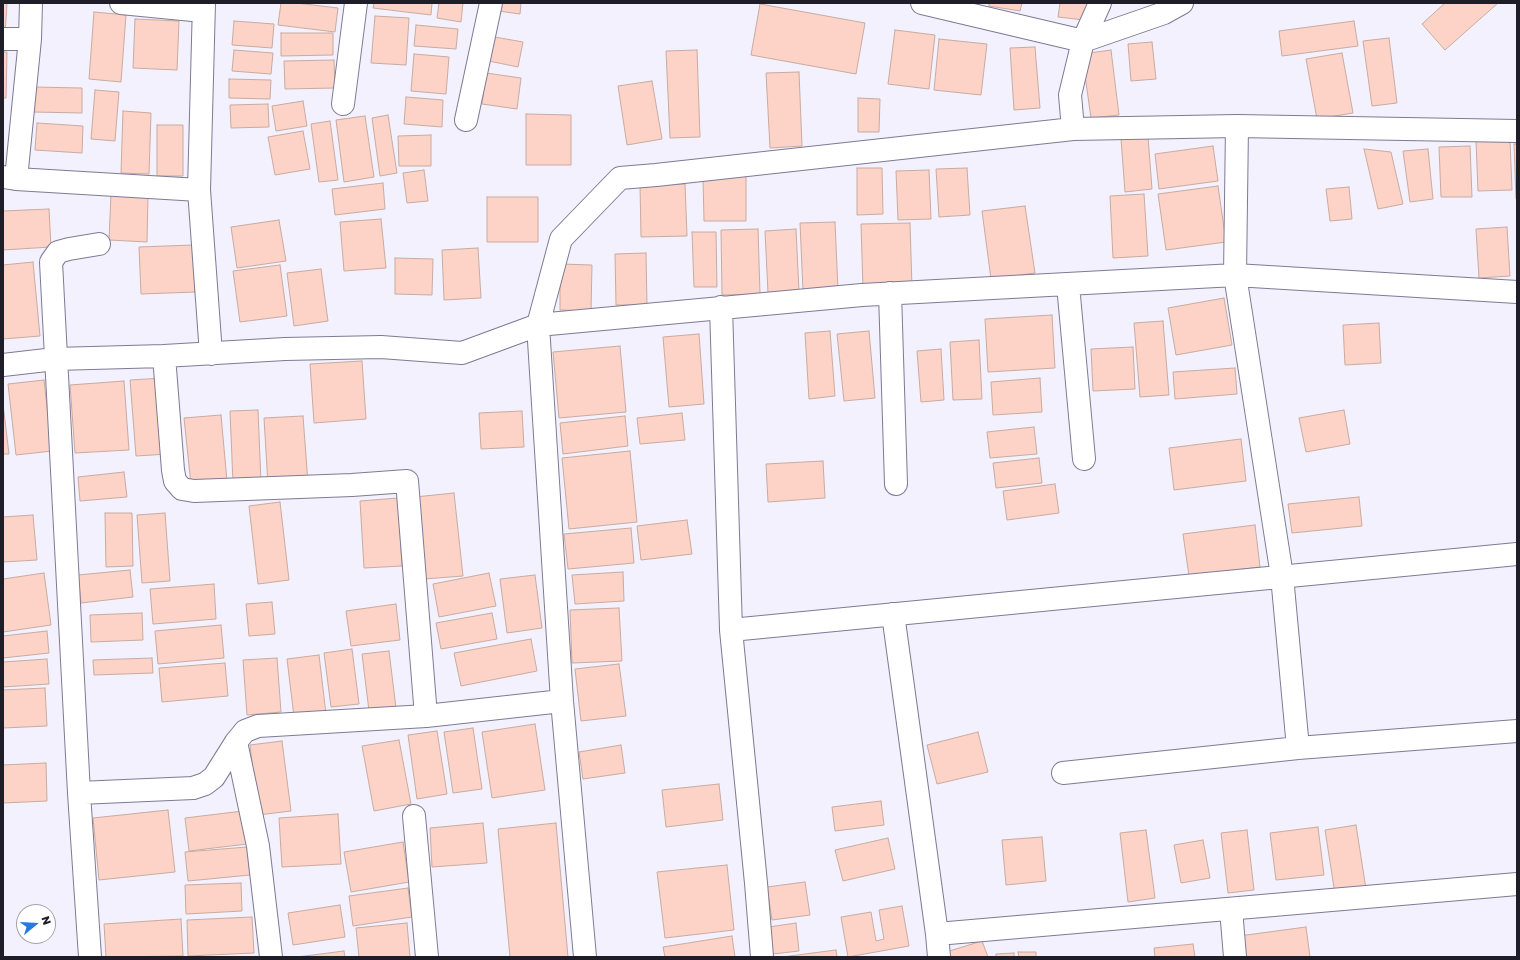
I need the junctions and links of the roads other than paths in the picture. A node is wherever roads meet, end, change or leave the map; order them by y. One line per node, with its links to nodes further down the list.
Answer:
1 (31, 3): 10 (street)
2 (121, 3): 8 (street)
3 (356, 3): 12 (street)
4 (491, 3): 13 (street)
5 (922, 3): 11 (street)
6 (1100, 3): 11 (street)
7 (1182, 3): 11 (street)
8 (203, 7): 18 (street)
9 (3, 39): 10 (street)
10 (30, 39): 17 (street)
11 (1084, 41): 15 (street)
12 (343, 104)
13 (466, 120)
14 (1237, 126): 15 (street); 16 (street); 20 (street)
15 (1073, 129): 25 (street)
16 (1517, 131)
17 (9, 178): 18 (street)
18 (199, 190): 26 (street)
19 (99, 244): 28 (street)
20 (1235, 275): 21 (street); 22 (street); 33 (street)
21 (1068, 285): 23 (street); 30 (street)
22 (1517, 292)
23 (890, 293): 24 (street); 31 (street)
24 (721, 307): 25 (street); 35 (street)
25 (538, 325): 26 (street); 36 (street)
26 (211, 354): 27 (street)
27 (164, 356): 28 (street); 37 (street)
28 (55, 359): 29 (street); 42 (street)
29 (3, 364)
30 (1084, 459)
31 (896, 484)
32 (1517, 554): 33 (street)
33 (1282, 576): 34 (street); 40 (street)
34 (893, 614): 35 (street); 46 (street)
35 (731, 630): 51 (street)
36 (562, 701): 37 (street); 50 (street)
37 (426, 716): 39 (street)
38 (1517, 731): 40 (street)
39 (236, 742): 42 (street); 48 (street)
40 (1298, 748): 41 (street)
41 (1063, 773)
42 (79, 793): 47 (street)
43 (414, 816): 49 (street)
44 (1517, 884): 45 (street)
45 (1231, 909): 46 (street); 53 (street)
46 (937, 934): 52 (street)
47 (90, 957)
48 (271, 957)
49 (427, 957)
50 (585, 957)
51 (762, 957)
52 (939, 957)
53 (1235, 957)

